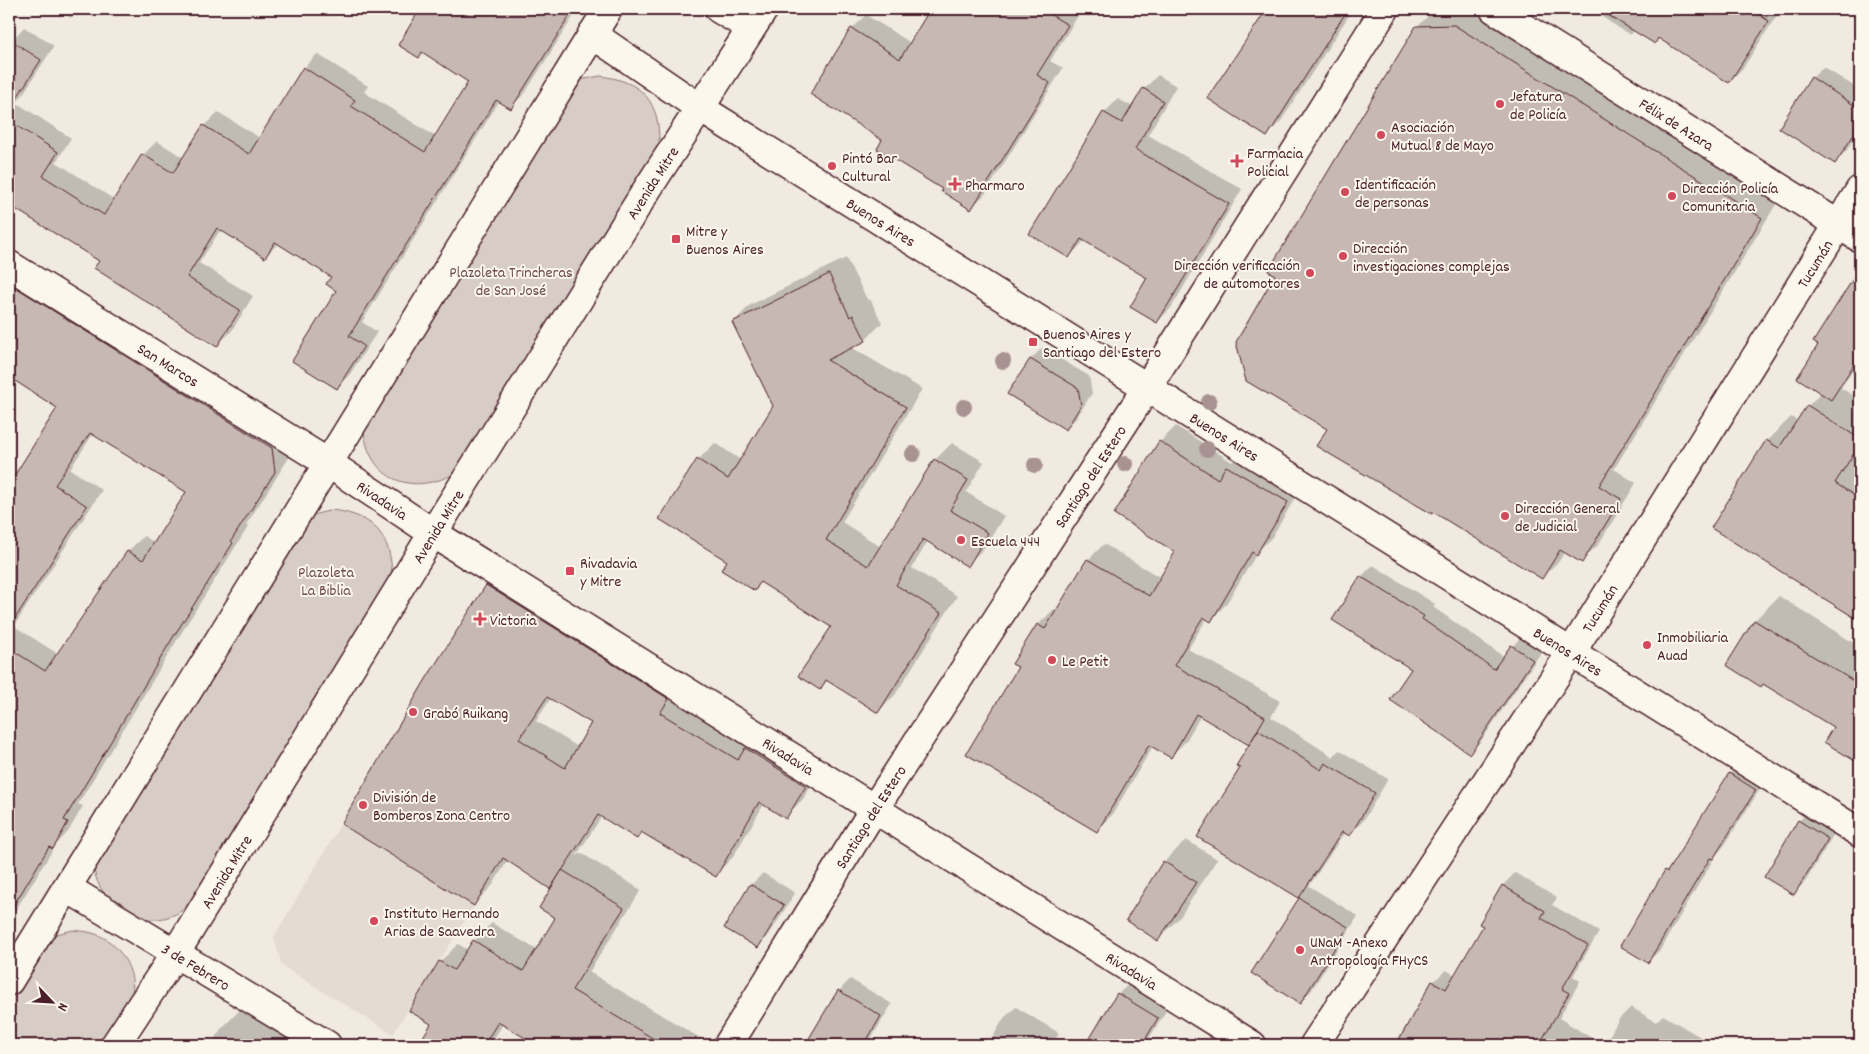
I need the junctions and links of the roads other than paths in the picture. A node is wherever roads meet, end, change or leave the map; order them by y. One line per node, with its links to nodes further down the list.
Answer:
1 (608, 9): 6 (street)
2 (718, 9): 5 (street)
3 (1385, 9): 11 (street, Santiago del Estero)
4 (1494, 9): 9 (street, Félix de Azara)
5 (757, 18): 7 (street, Avenida Mitre)
6 (592, 34): 7 (street, Buenos Aires); 12 (street)
7 (700, 108): 11 (street, Buenos Aires); 13 (street, Avenida Mitre)
8 (1860, 190): 9 (street, Tucumán)
9 (1850, 231): 14 (street, Tucumán)
10 (9, 265): 12 (street, San Marcos)
11 (1148, 386): 14 (street, Buenos Aires); 15 (street, Santiago del Estero)
12 (328, 463): 13 (street, Rivadavia); 17 (street)
13 (433, 533): 15 (street, Rivadavia); 18 (street, Avenida Mitre)
14 (1572, 651): 16 (street, Buenos Aires); 24 (street, Tucumán)
15 (874, 808): 22 (street, Santiago del Estero); 23 (street, Rivadavia)
16 (1860, 832)
17 (67, 888): 18 (street, 3 de Febrero); 19 (street)
18 (175, 954): 20 (street, Avenida Mitre); 21 (street, 3 de Febrero)
19 (9, 982)
20 (115, 1045)
21 (326, 1045)
22 (728, 1045)
23 (1252, 1045)
24 (1314, 1045)

